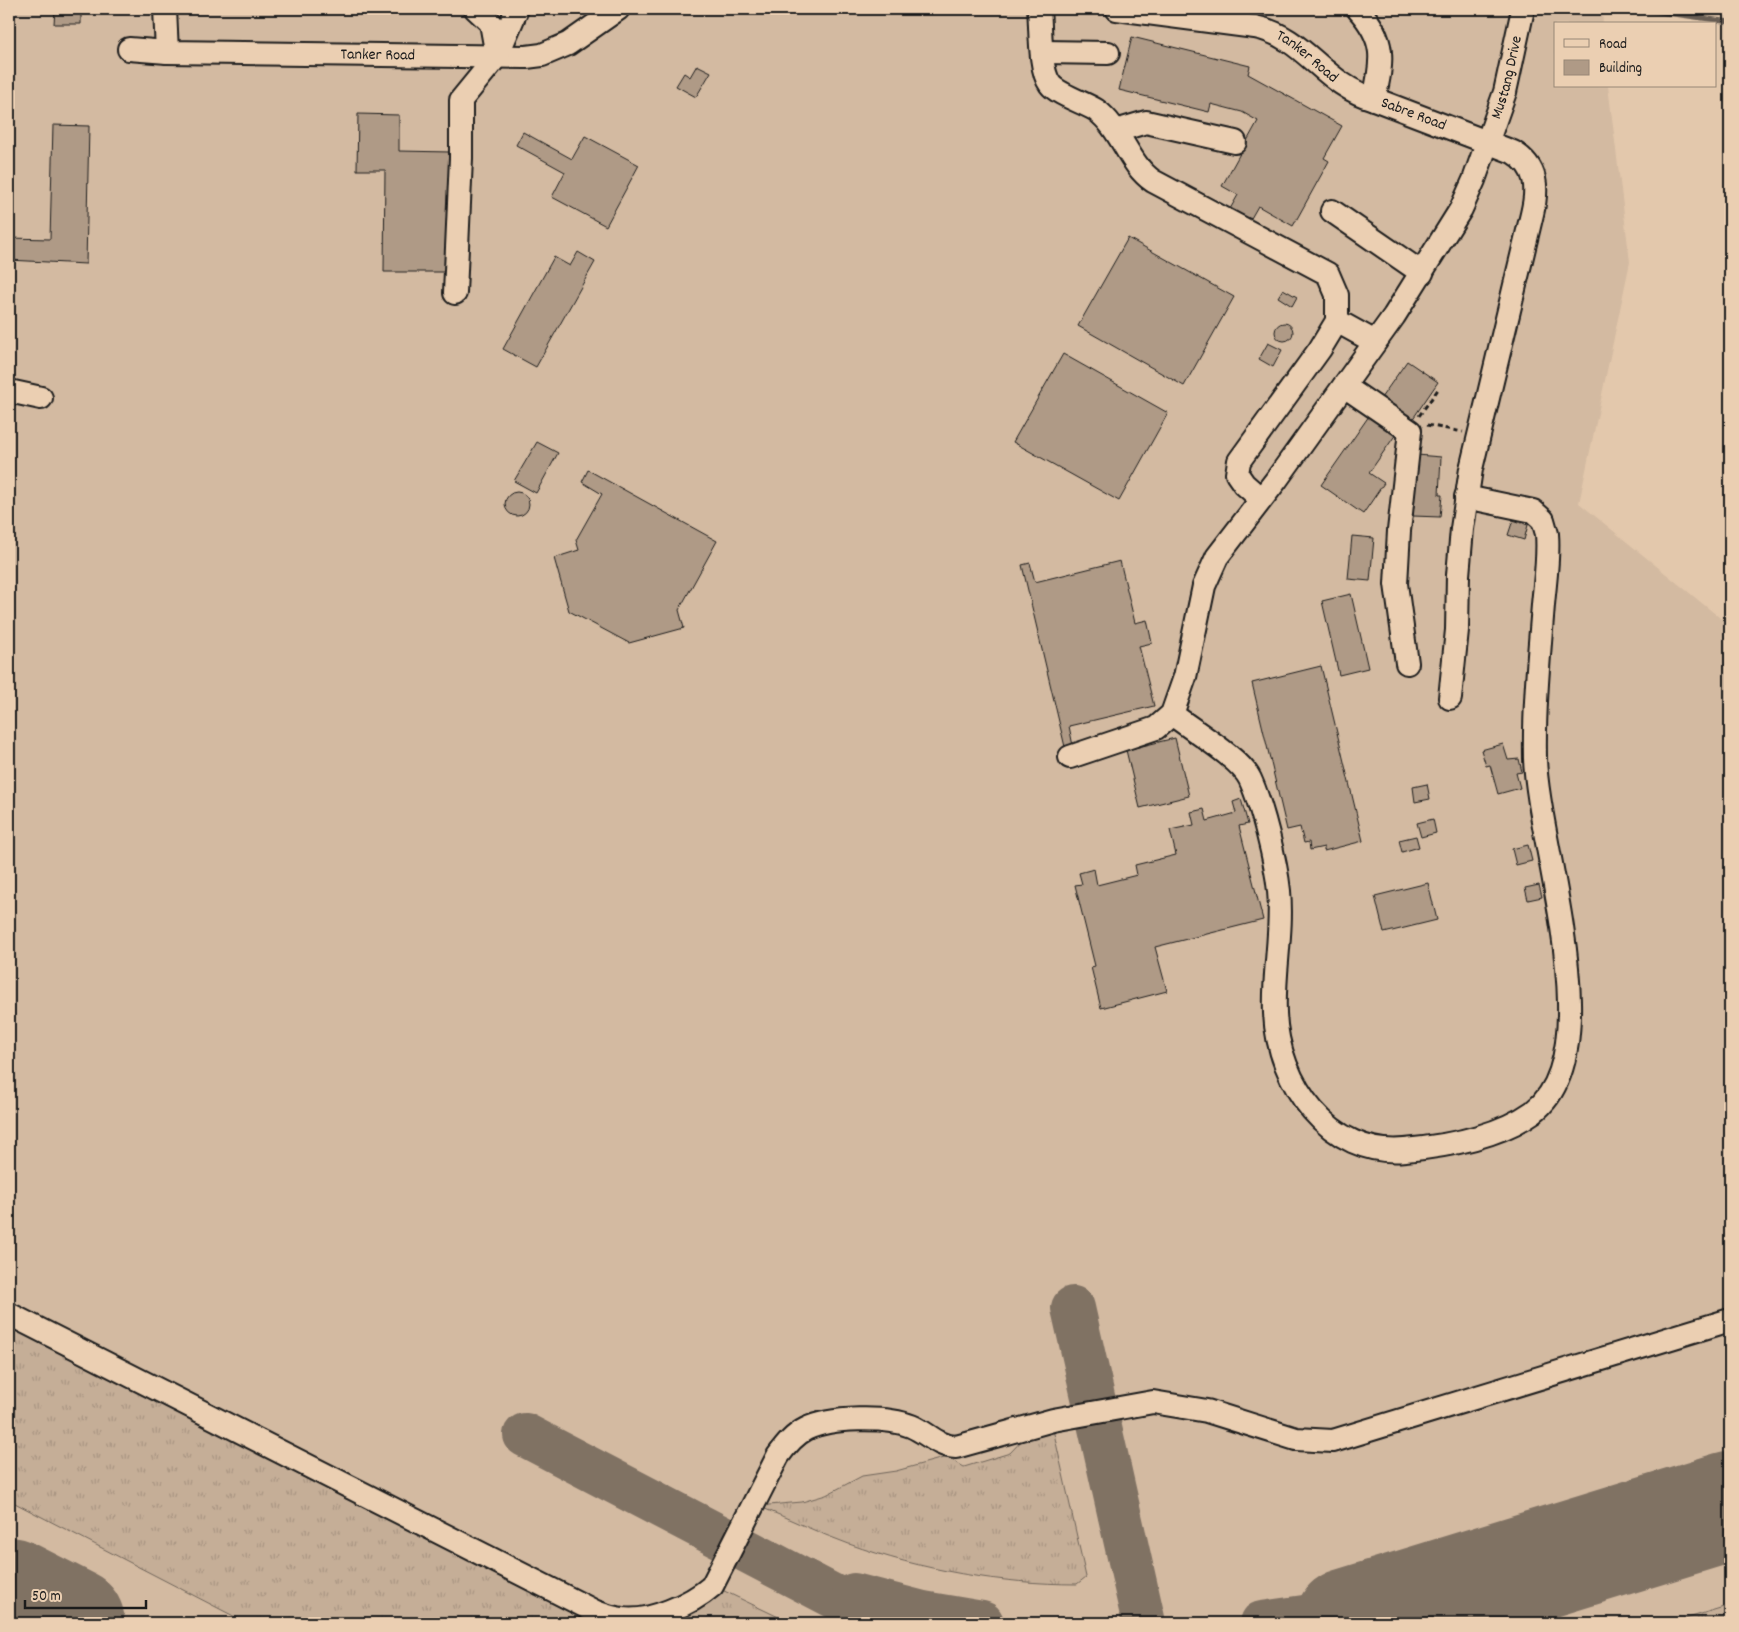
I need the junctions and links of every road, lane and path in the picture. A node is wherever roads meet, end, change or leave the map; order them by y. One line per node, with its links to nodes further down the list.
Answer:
1 (165, 9): 10 (street)
2 (476, 9): 13 (street)
3 (517, 9): 13 (street)
4 (618, 9): 13 (street, Tanker Road)
5 (1039, 9): 11 (street)
6 (1118, 9): 14 (street, Tanker Road)
7 (1358, 9): 14 (street, Sabre Road)
8 (1523, 9): 17 (street, Mustang Drive)
9 (129, 49): 10 (street, Tanker Road)
10 (167, 52): 13 (street, Tanker Road)
11 (1043, 52): 12 (street); 15 (street)
12 (1108, 53)
13 (497, 56): 20 (street)
14 (1374, 99): 17 (street, Sabre Road)
15 (1116, 131): 16 (street); 21 (street)
16 (1235, 142)
17 (1488, 143): 19 (street, Mustang Drive); 28 (street, Sabre Road)
18 (1332, 211): 19 (street)
19 (1422, 273): 22 (street, Mustang Drive)
20 (455, 292)
21 (1336, 321): 22 (street); 29 (street)
22 (1375, 342): 23 (street, Mustang Drive)
23 (1344, 386): 29 (street, Mustang Drive); 30 (street)
24 (9, 391): 25 (street)
25 (41, 398)
26 (1444, 427): 27 (path)
27 (1461, 431)
28 (1466, 497): 31 (street, Sabre Road); 32 (street)
29 (1261, 499): 32 (street, Mustang Drive)
30 (1407, 663)
31 (1450, 698)
32 (1172, 714): 33 (street)
33 (1070, 757)
34 (9, 1314): 35 (street)
35 (1730, 1320)

